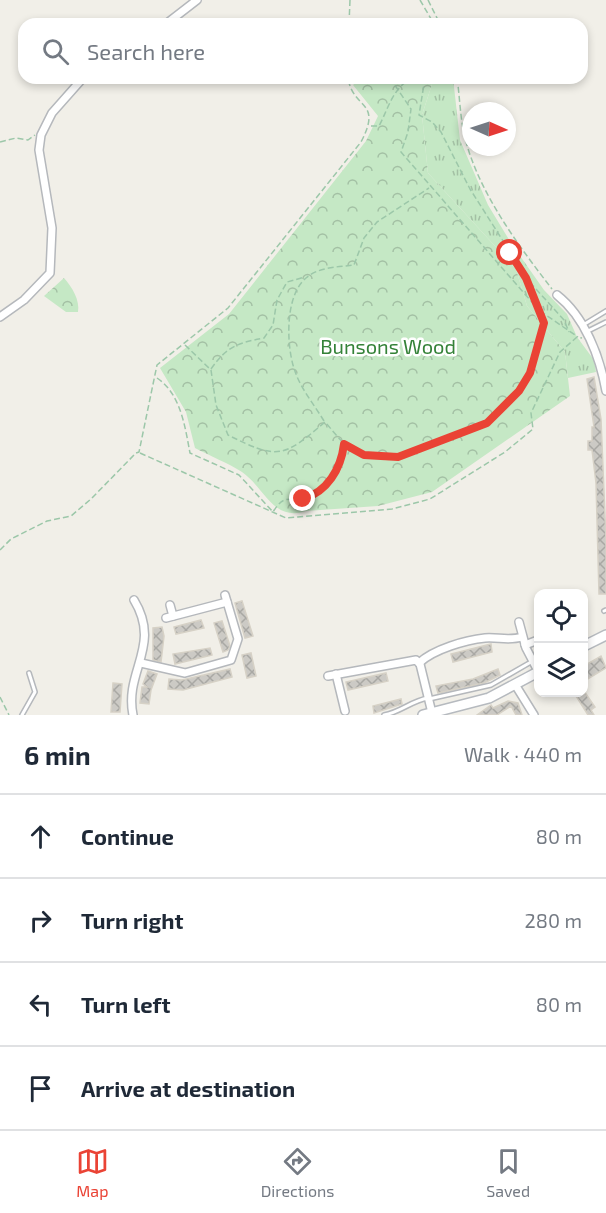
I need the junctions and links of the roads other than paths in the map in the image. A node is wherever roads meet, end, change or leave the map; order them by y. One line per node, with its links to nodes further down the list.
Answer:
1 (197, 0): 2 (street)
2 (174, 18)
3 (78, 84): 6 (street)
4 (557, 295): 8 (street)
5 (606, 311): 8 (lane)
6 (0, 317)
7 (606, 322): 8 (lane)
8 (584, 329): 9 (street)
9 (606, 391)
10 (134, 600): 19 (street)
11 (170, 605): 19 (street)
12 (519, 622): 14 (street)
13 (606, 635): 16 (street)
14 (522, 637): 17 (street); 20 (street)
15 (534, 642): 17 (street)
16 (588, 644)
17 (525, 645): 18 (street)
18 (532, 661): 21 (street); 27 (lane)
19 (141, 663): 32 (street)
20 (419, 663): 24 (street); 27 (street)
21 (534, 664)
22 (28, 673): 31 (lane)
23 (534, 674): 26 (street)
24 (336, 675): 25 (street); 28 (street)
25 (328, 676)
26 (516, 686): 29 (street); 34 (street)
27 (429, 698): 30 (street); 33 (lane)
28 (345, 711)
29 (449, 712): 30 (street)
30 (428, 714)
31 (22, 715)
32 (133, 715)
33 (384, 715)
34 (534, 715)

